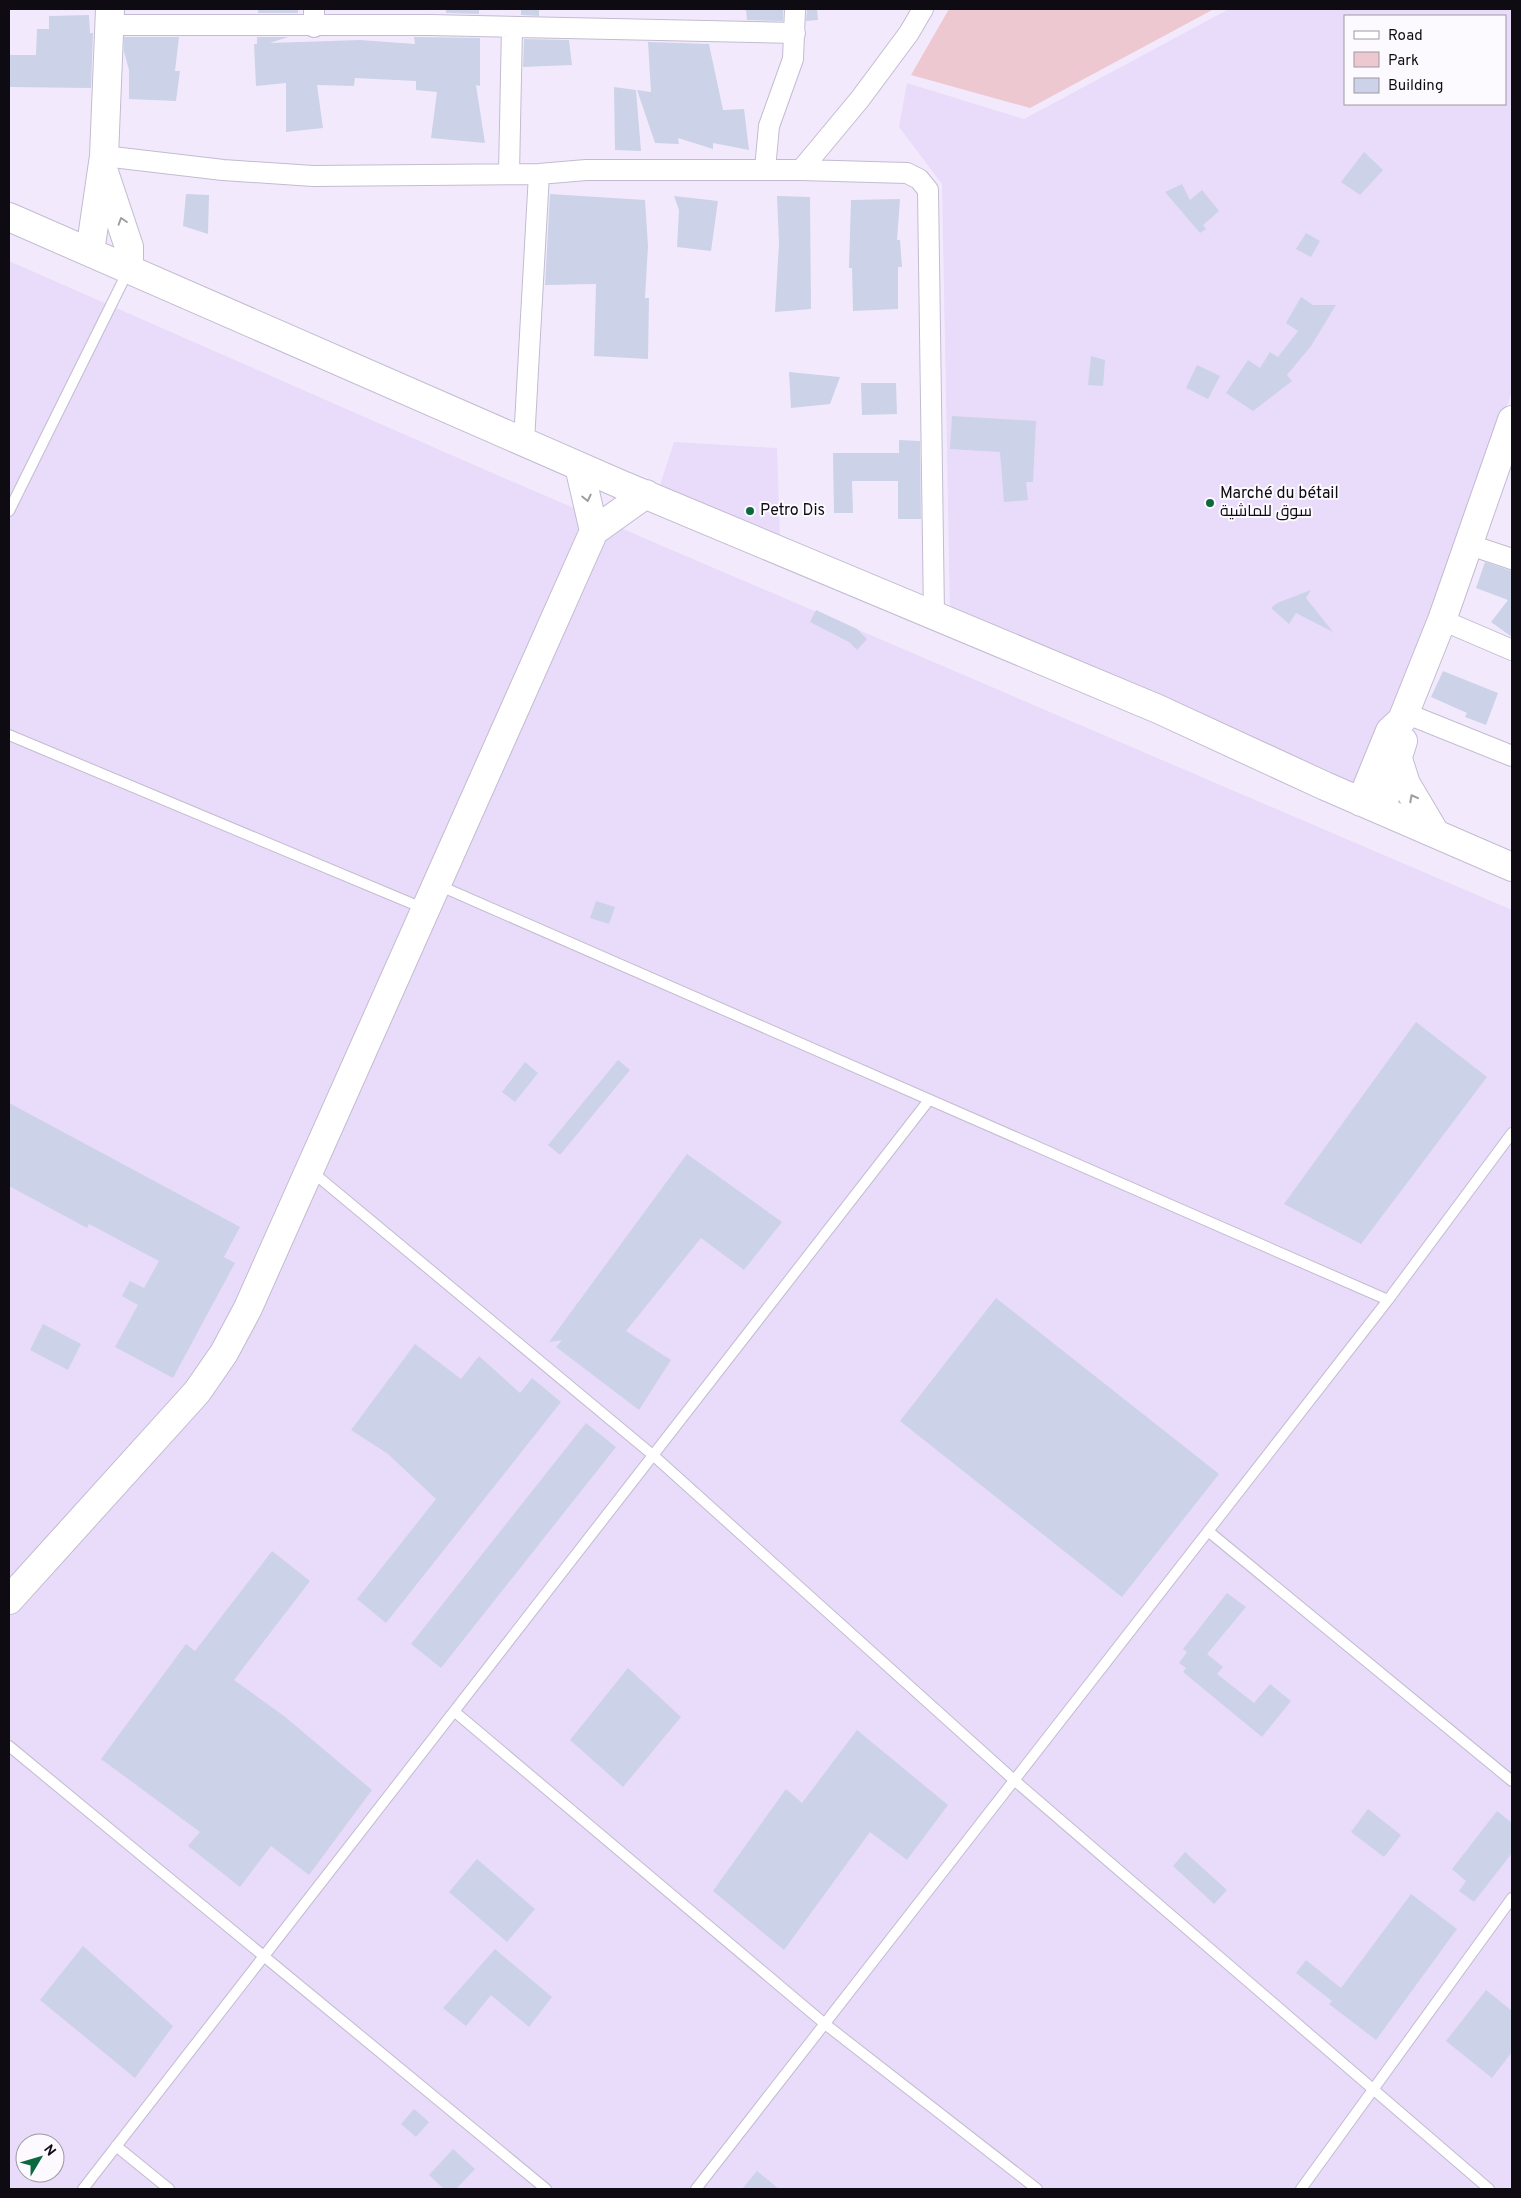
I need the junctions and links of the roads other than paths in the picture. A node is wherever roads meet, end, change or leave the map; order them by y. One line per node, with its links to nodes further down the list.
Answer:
1 (795, 9): 7 (street)
2 (923, 9): 10 (street)
3 (110, 17): 4 (street); 8 (street)
4 (252, 17): 5 (street)
5 (314, 18): 6 (street)
6 (512, 27): 7 (street); 11 (street)
7 (795, 33): 9 (street)
8 (104, 162): 11 (street); 14 (street); 15 (street, one-way to 8)
9 (765, 169): 10 (street); 12 (street)
10 (801, 170): 24 (street)
11 (509, 173): 12 (street)
12 (539, 174): 17 (street)
13 (9, 217): 14 (street)
14 (90, 252): 15 (street)
15 (129, 268): 17 (street); 20 (lane)
16 (1512, 420): 22 (street)
17 (524, 442): 18 (street)
18 (579, 466): 19 (street); 21 (street, one-way to 21)
19 (646, 494): 21 (street); 24 (street)
20 (9, 511)
21 (594, 531): 35 (street)
22 (1468, 544): 23 (street); 25 (street)
23 (1512, 559)
24 (934, 615): 31 (street)
25 (1442, 620): 26 (street); 27 (street)
26 (1512, 650)
27 (1403, 717): 29 (street); 30 (street)
28 (9, 735): 35 (lane)
29 (1512, 756)
30 (1389, 758): 31 (street); 32 (street); 33 (street, one-way to 30)
31 (1325, 786): 32 (street)
32 (1371, 806): 33 (street)
33 (1435, 833): 34 (street)
34 (1512, 867)
35 (432, 897): 36 (lane); 38 (street)
36 (929, 1100): 39 (lane); 40 (lane)
37 (1512, 1133): 39 (lane)
38 (310, 1170): 40 (lane); 42 (street)
39 (1388, 1300): 41 (lane)
40 (654, 1456): 43 (lane); 45 (lane)
41 (1208, 1531): 45 (lane); 46 (lane)
42 (9, 1600)
43 (455, 1712): 48 (lane); 49 (lane)
44 (9, 1746): 48 (lane)
45 (1014, 1780): 49 (lane); 50 (lane)
46 (1512, 1781)
47 (1512, 1898): 50 (lane)
48 (264, 1957): 51 (lane); 54 (lane)
49 (825, 2024): 55 (lane); 56 (lane)
50 (1374, 2090): 57 (lane); 58 (lane)
51 (116, 2146): 52 (lane); 53 (lane)
52 (84, 2189)
53 (169, 2189)
54 (546, 2189)
55 (696, 2189)
56 (1036, 2189)
57 (1302, 2189)
58 (1489, 2189)

